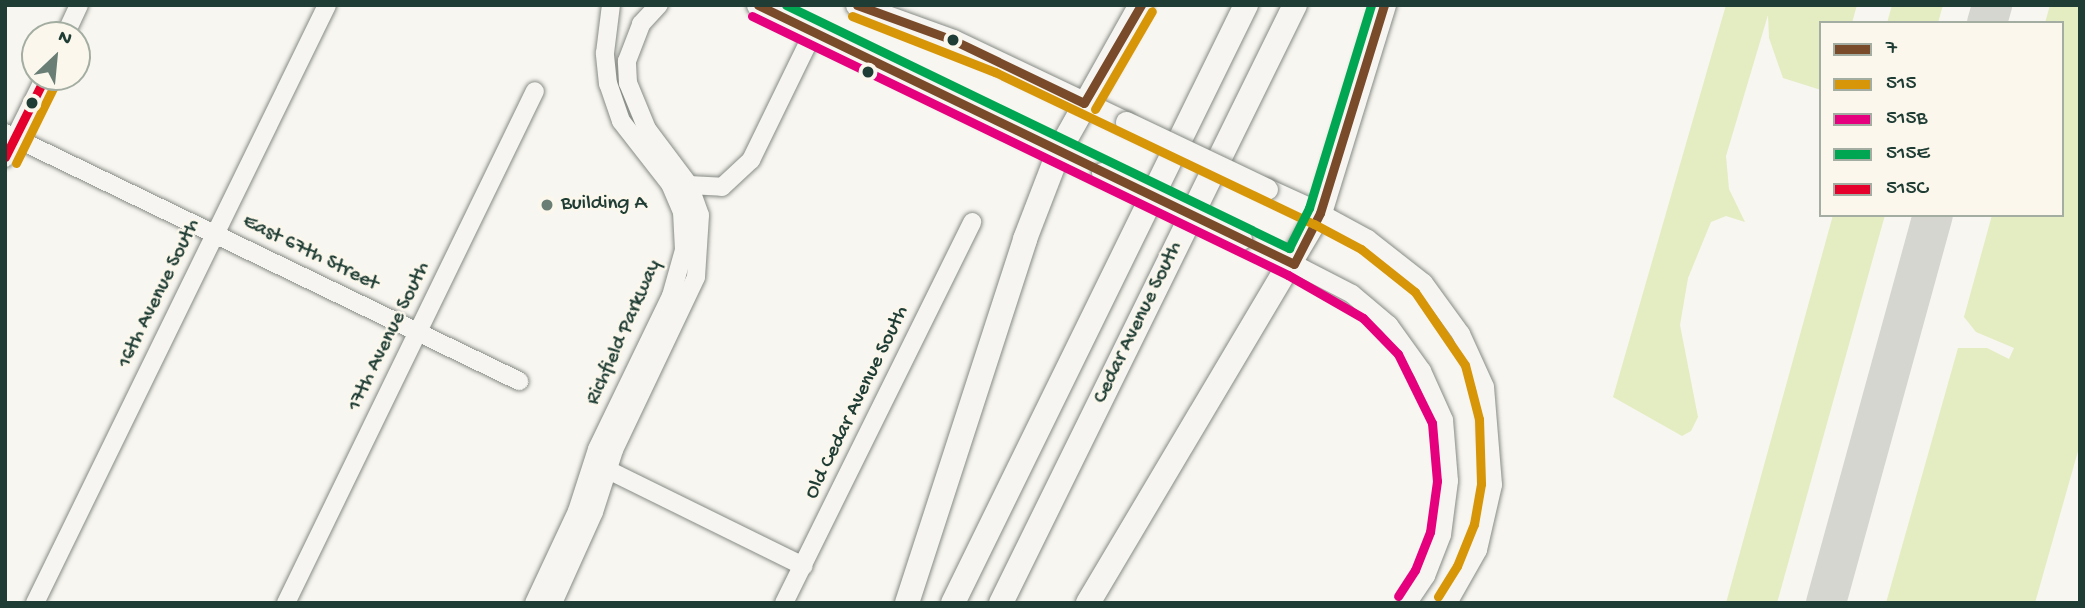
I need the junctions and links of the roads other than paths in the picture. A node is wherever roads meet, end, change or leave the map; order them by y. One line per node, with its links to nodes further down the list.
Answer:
1 (79, 5): 11 (street)
2 (327, 5): 22 (street, 16th Avenue South)
3 (611, 5): 26 (street, Richfield Parkway)
4 (659, 5): 19 (street, Richfield Parkway)
5 (757, 5): 12 (main road)
6 (856, 5): 15 (main road)
7 (1141, 5): 15 (highway)
8 (1246, 5): 34 (highway, Cedar Avenue South)
9 (1295, 5): 35 (highway, Cedar Avenue South)
10 (1384, 5): 20 (highway)
11 (72, 21)
12 (813, 33): 17 (main road); 19 (street)
13 (535, 90): 24 (street, 17th Avenue South)
14 (36, 91): 16 (street)
15 (1084, 103): 17 (highway); 20 (main road, bridge)
16 (10, 136): 18 (street); 22 (street, East 67th Street)
17 (1059, 151): 23 (main road, bridge); 33 (highway)
18 (5, 158)
19 (689, 185): 26 (street, Richfield Parkway)
20 (1320, 213): 23 (highway); 38 (street)
21 (972, 222): 27 (street, Old Cedar Avenue South)
22 (215, 233): 24 (street, East 67th Street); 28 (street, 16th Avenue South)
23 (1294, 264): 36 (highway); 37 (street)
24 (417, 331): 25 (street, East 67th Street); 29 (street, 17th Avenue South)
25 (519, 381)
26 (599, 466): 27 (street); 30 (street, Richfield Parkway); 31 (street, Richfield Parkway)
27 (803, 566): 32 (street, Old Cedar Avenue South)
28 (35, 603)
29 (286, 603)
30 (534, 603)
31 (553, 603)
32 (784, 603)
33 (907, 603)
34 (953, 603)
35 (1001, 603)
36 (1088, 603)
37 (1408, 603)
38 (1448, 603)

